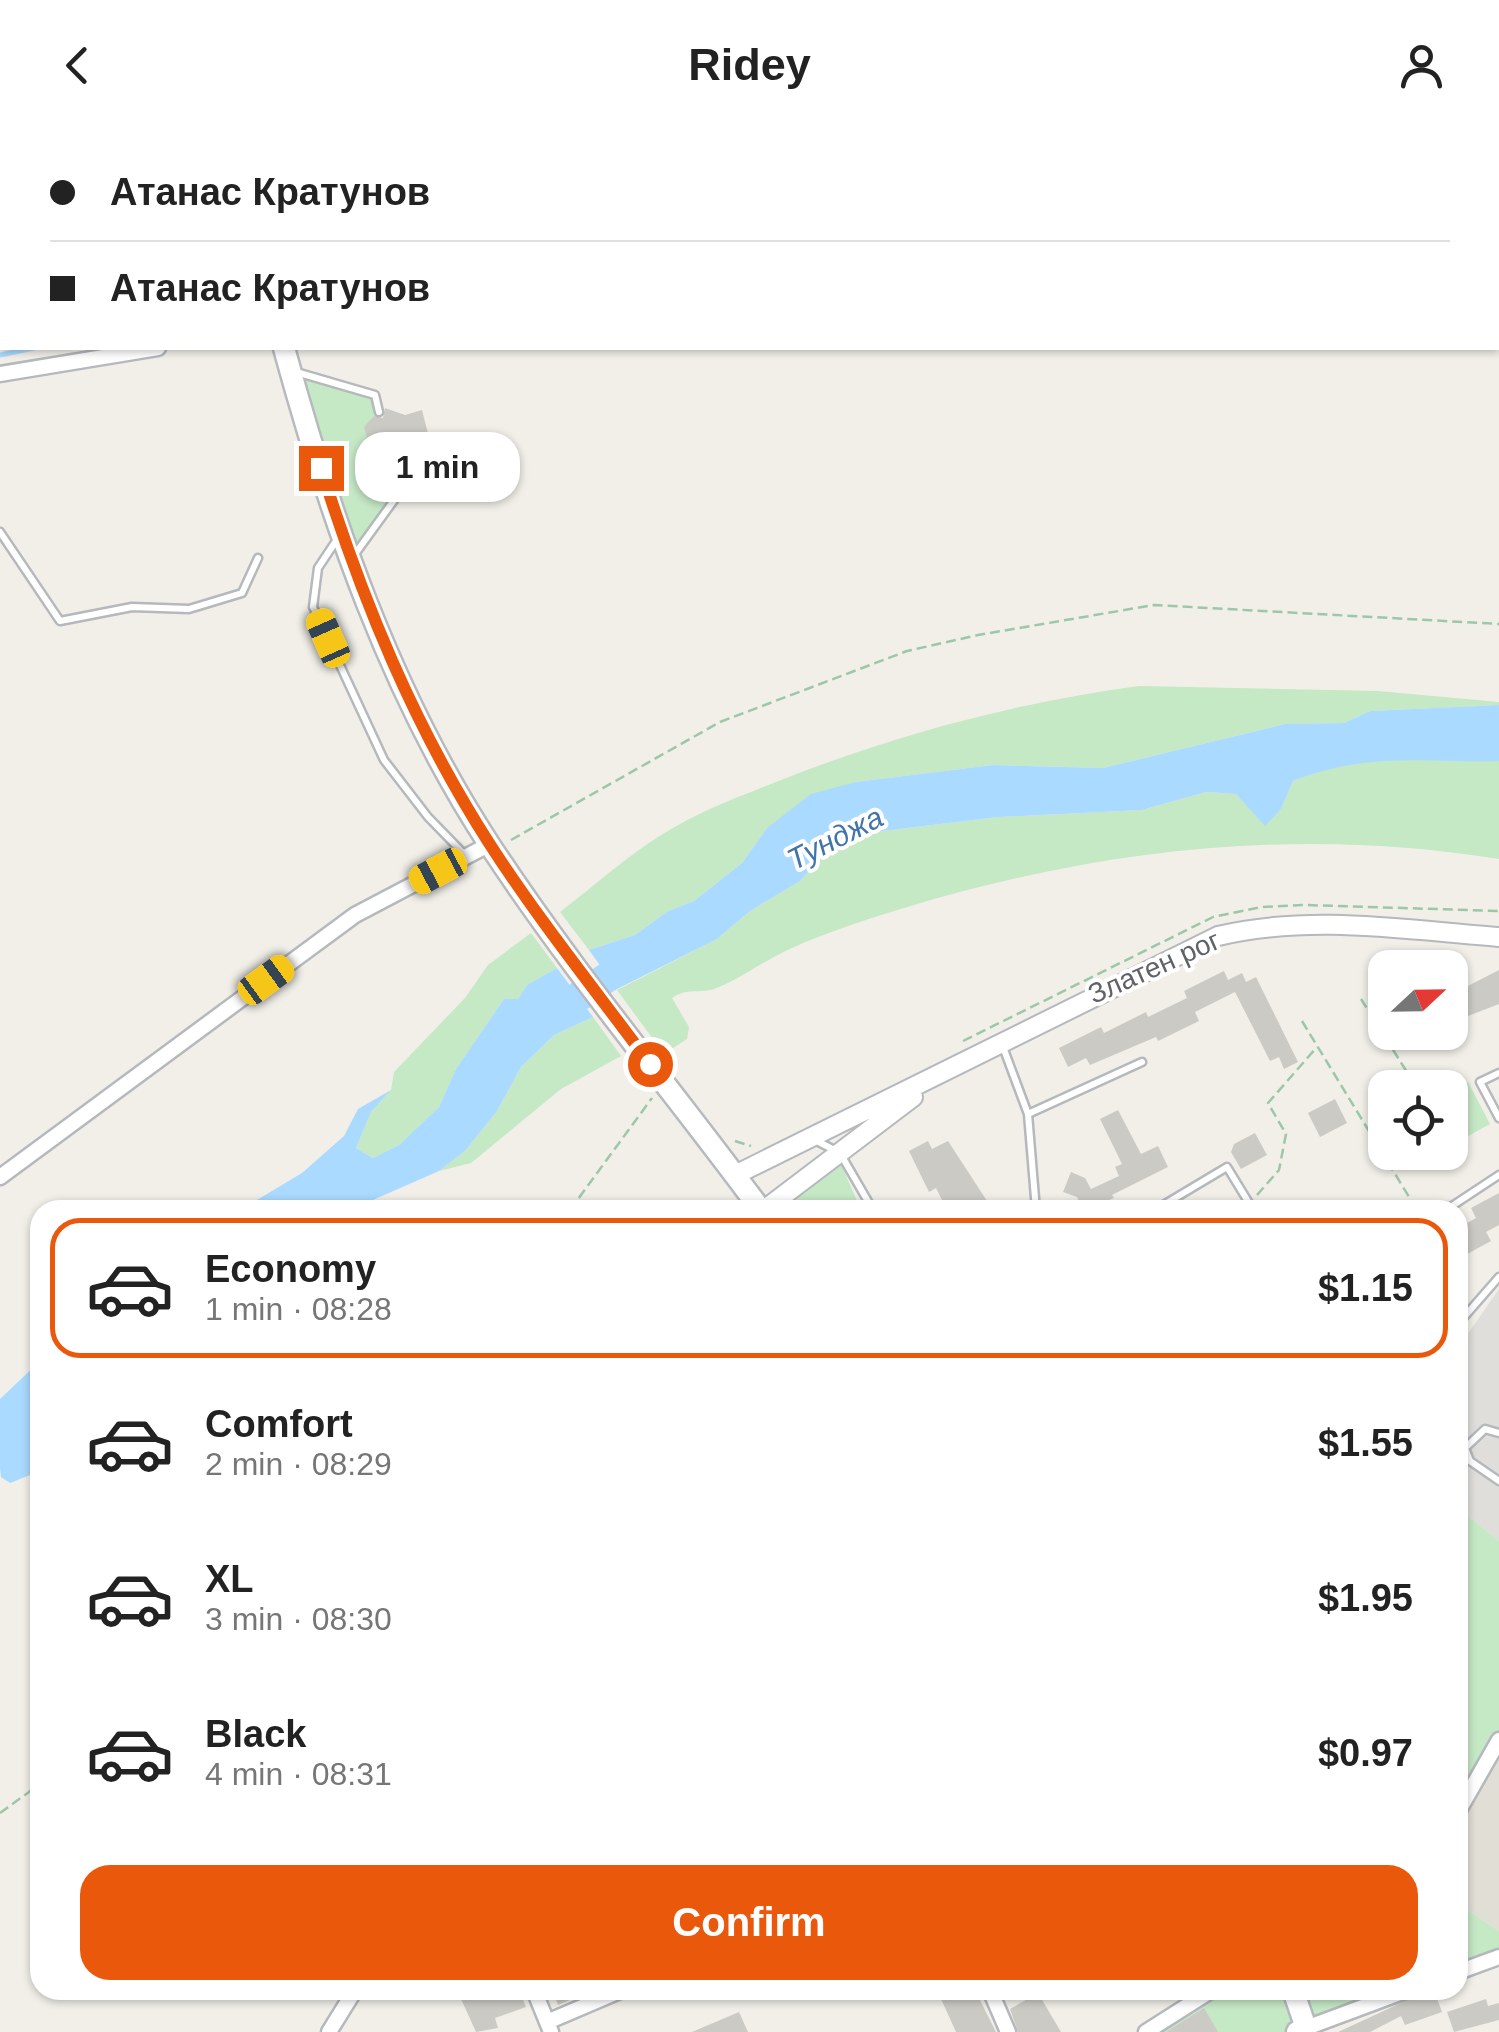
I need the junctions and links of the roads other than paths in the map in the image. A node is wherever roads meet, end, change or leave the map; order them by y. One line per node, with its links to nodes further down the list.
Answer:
1 (146, 350): 4 (street)
2 (285, 350): 3 (main road)
3 (290, 370): 5 (lane); 8 (main road)
4 (0, 374)
5 (379, 412)
6 (393, 467): 10 (lane)
7 (0, 532): 9 (lane)
8 (342, 533): 10 (main road); 12 (lane)
9 (258, 558)
10 (351, 559): 11 (main road)
11 (490, 844): 12 (street); 22 (main road)
12 (466, 856): 24 (street)
13 (1499, 937): 14 (street, Златен рог)
14 (1001, 1041): 16 (street, Златен рог); 18 (lane)
15 (1142, 1062): 18 (lane)
16 (945, 1072): 20 (street, Златен рог); 21 (street, Златен рог)
17 (1499, 1073): 19 (lane)
18 (1028, 1114): 28 (lane)
19 (1499, 1118)
20 (811, 1138): 21 (lane); 22 (street, Златен рог)
21 (840, 1153): 26 (street, Златен рог); 27 (lane)
22 (735, 1175): 25 (main road)
23 (1499, 1175): 31 (lane)
24 (0, 1177)
25 (754, 1200)
26 (776, 1200)
27 (867, 1200)
28 (1035, 1200)
29 (1171, 1200): 30 (lane)
30 (1247, 1200)
31 (1461, 1200)
32 (1499, 1277): 33 (lane)
33 (1468, 1313)
34 (1499, 1433): 35 (lane)
35 (1468, 1445)
36 (1468, 1455): 37 (lane)
37 (1499, 1481)
38 (1499, 1740): 39 (street)
39 (1468, 1794)
40 (1499, 1957): 41 (street)
41 (1468, 1968)
42 (349, 2000): 51 (street)
43 (538, 2000): 49 (street)
44 (602, 2000): 49 (street)
45 (994, 2000): 52 (street)
46 (1196, 2000): 53 (street)
47 (1296, 2000): 50 (main road)
48 (1382, 2000): 50 (street)
49 (549, 2027)
50 (1303, 2031)
51 (329, 2032)
52 (1008, 2032)
53 (1146, 2032)

